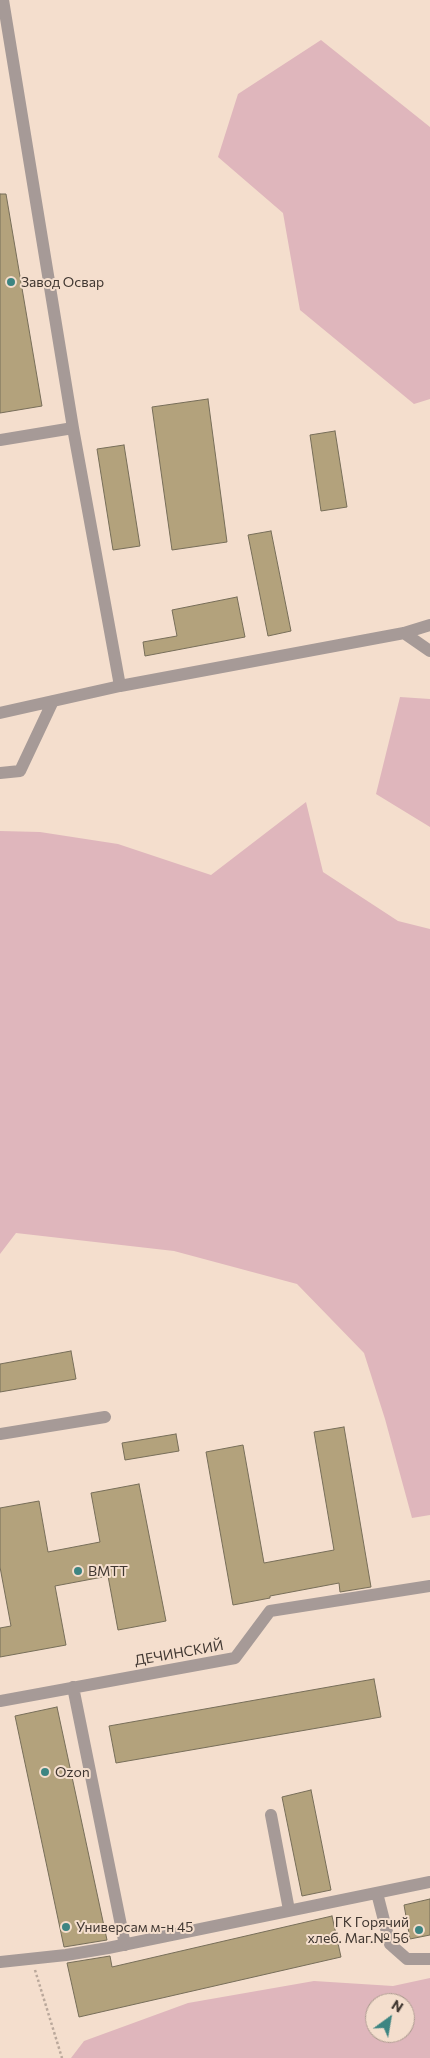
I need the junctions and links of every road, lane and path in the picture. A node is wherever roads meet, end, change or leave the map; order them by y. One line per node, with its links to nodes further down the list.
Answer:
1 (3, 0): 2 (street)
2 (73, 428): 3 (street); 7 (street)
3 (0, 440)
4 (430, 625): 5 (street)
5 (404, 633): 6 (street); 7 (street)
6 (430, 651)
7 (120, 686): 8 (street)
8 (54, 701): 9 (street); 10 (street)
9 (0, 713)
10 (0, 773)
11 (105, 1417): 12 (street)
12 (0, 1434)
13 (430, 1586): 14 (street, ДЕЧИНСКИЙ)
14 (73, 1688): 15 (street, ДЕЧИНСКИЙ); 20 (street)
15 (0, 1701)
16 (271, 1815): 19 (street)
17 (430, 1882): 18 (street)
18 (377, 1893): 19 (street); 22 (street)
19 (289, 1910): 20 (street)
20 (125, 1945): 21 (street)
21 (33, 1959): 23 (street); 24 (path)
22 (430, 1959)
23 (0, 1962)
24 (62, 2058)

